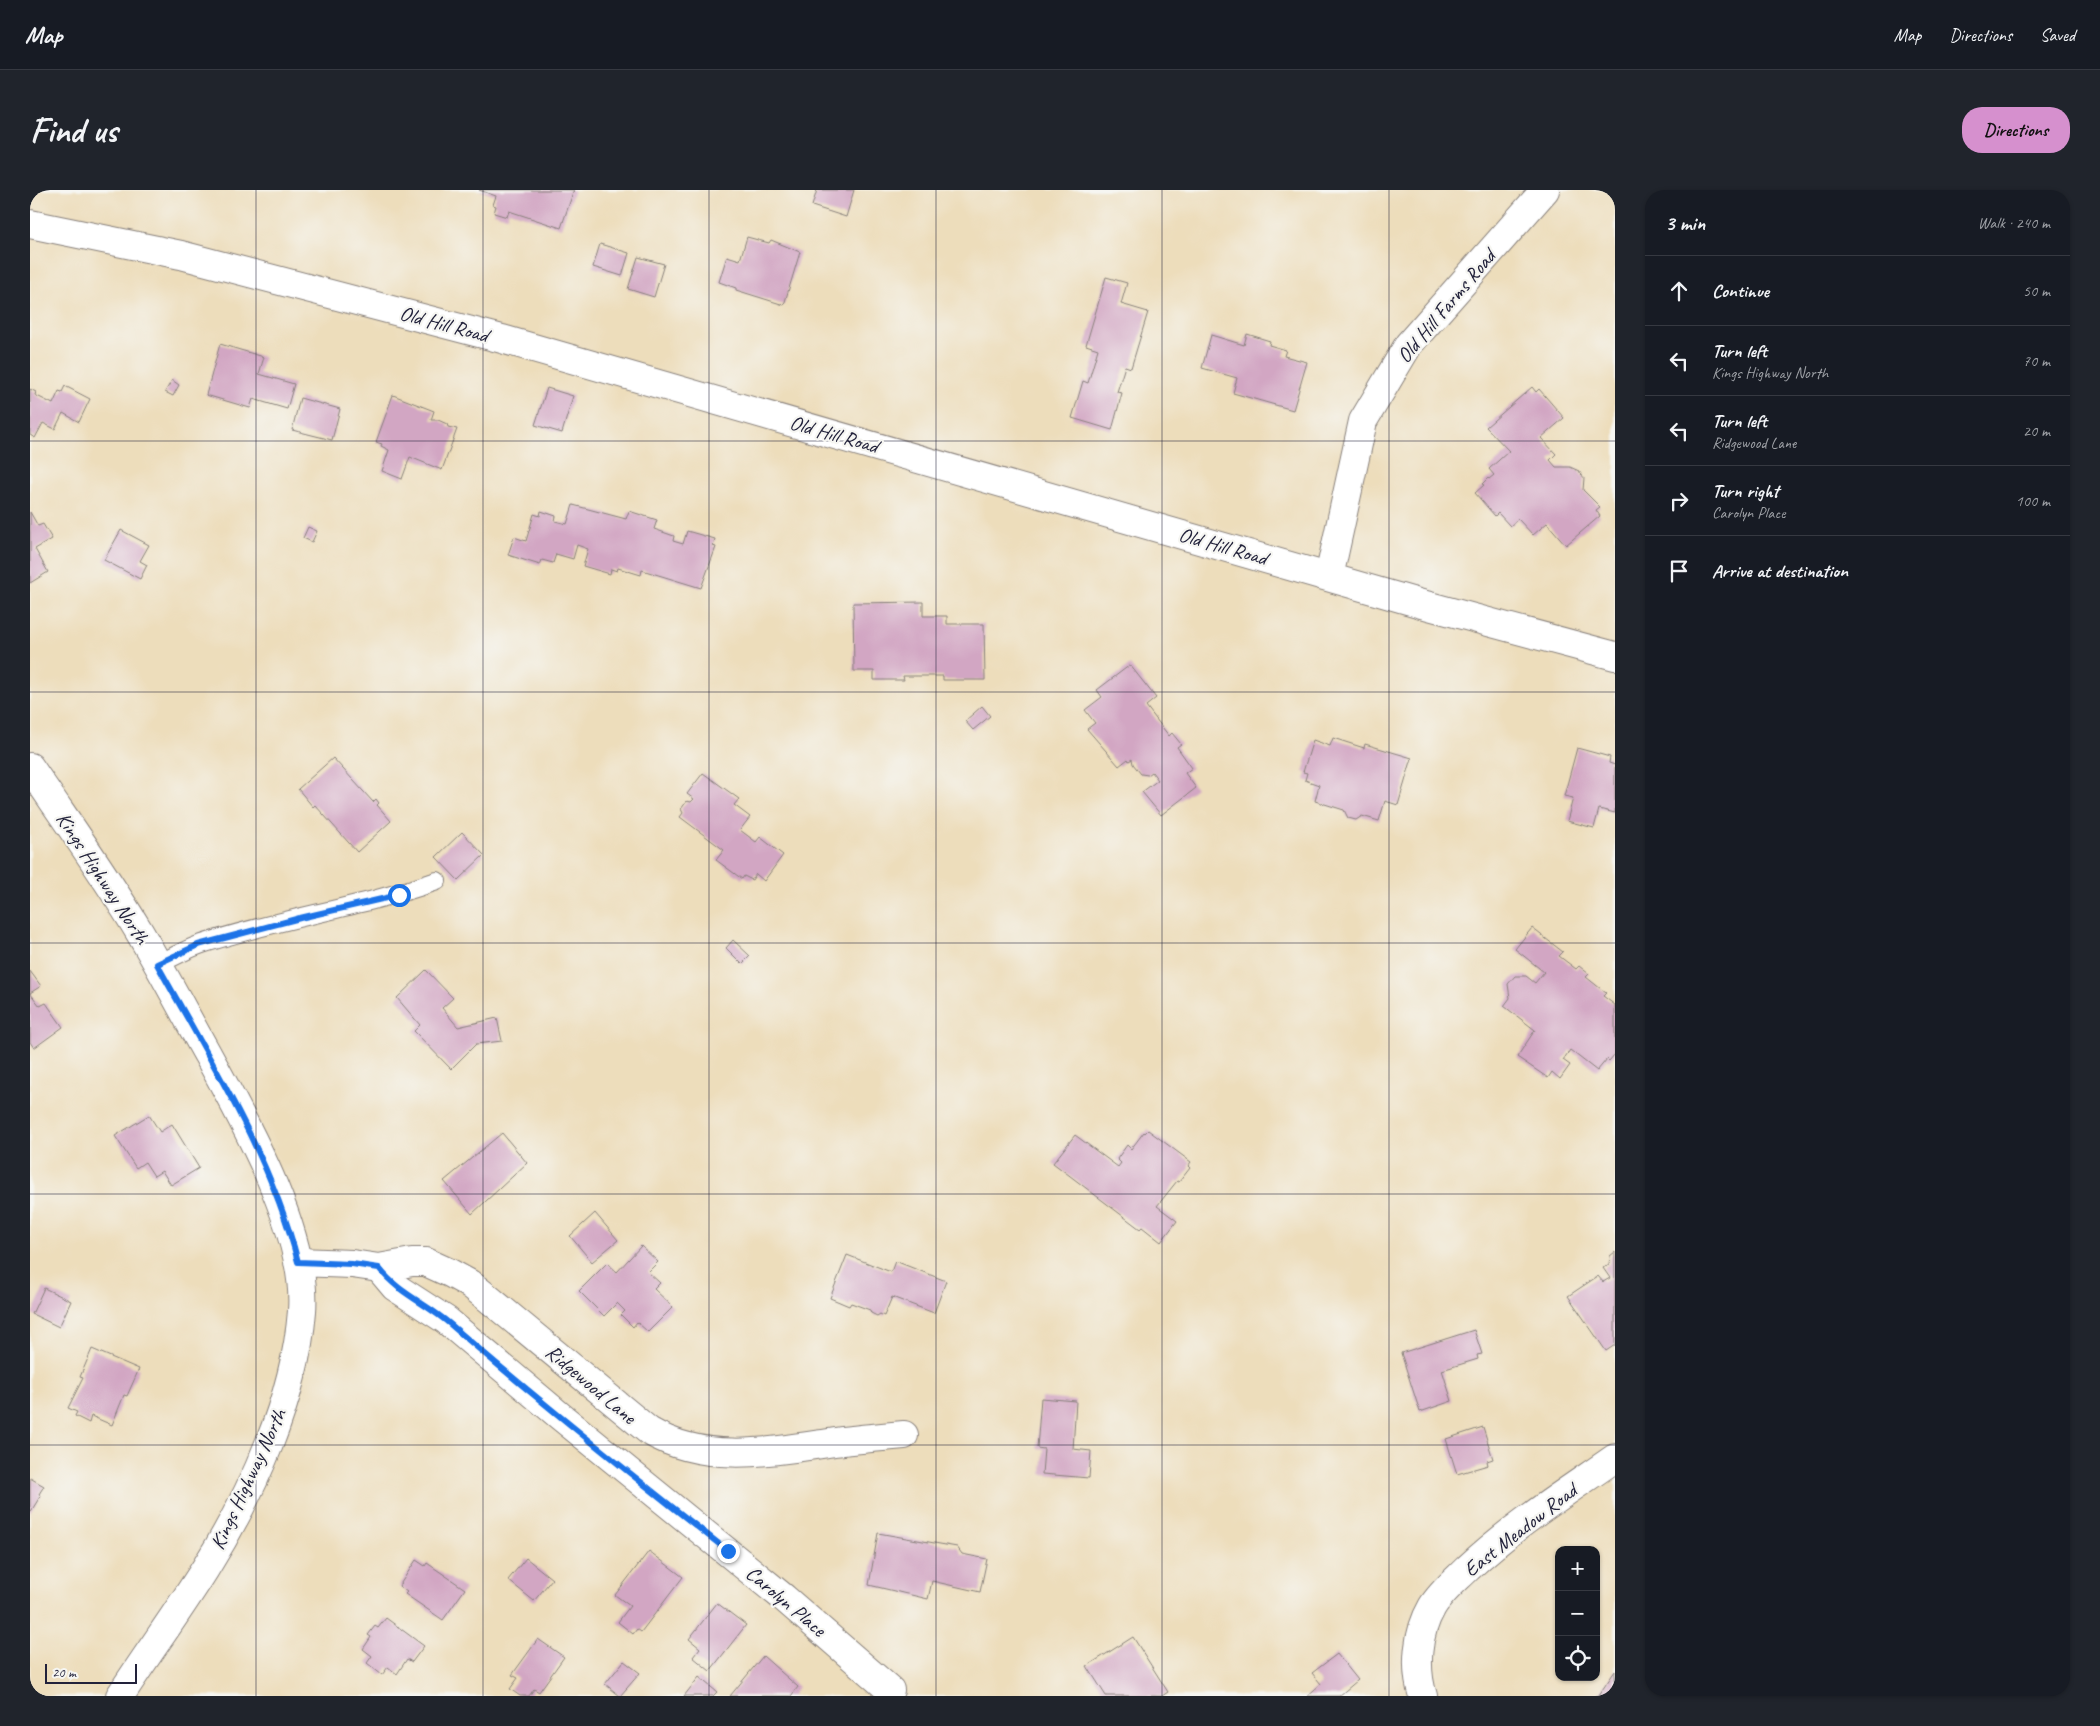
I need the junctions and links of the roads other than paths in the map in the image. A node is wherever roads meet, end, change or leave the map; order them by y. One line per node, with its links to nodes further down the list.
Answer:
1 (1545, 190): 3 (street, Old Hill Farms Road)
2 (36, 230): 3 (street, Old Hill Road)
3 (1329, 577): 4 (street, Old Hill Road)
4 (1615, 656)
5 (30, 766): 7 (street, Kings Highway North)
6 (437, 881): 7 (lane)
7 (157, 964): 8 (street, Kings Highway North)
8 (298, 1262): 9 (street, Ridgewood Lane); 13 (street, Kings Highway North)
9 (379, 1268): 10 (street, Ridgewood Lane); 12 (street, Carolyn Place)
10 (904, 1435)
11 (1615, 1458): 14 (street, East Meadow Road)
12 (890, 1690)
13 (120, 1696)
14 (1423, 1696)

